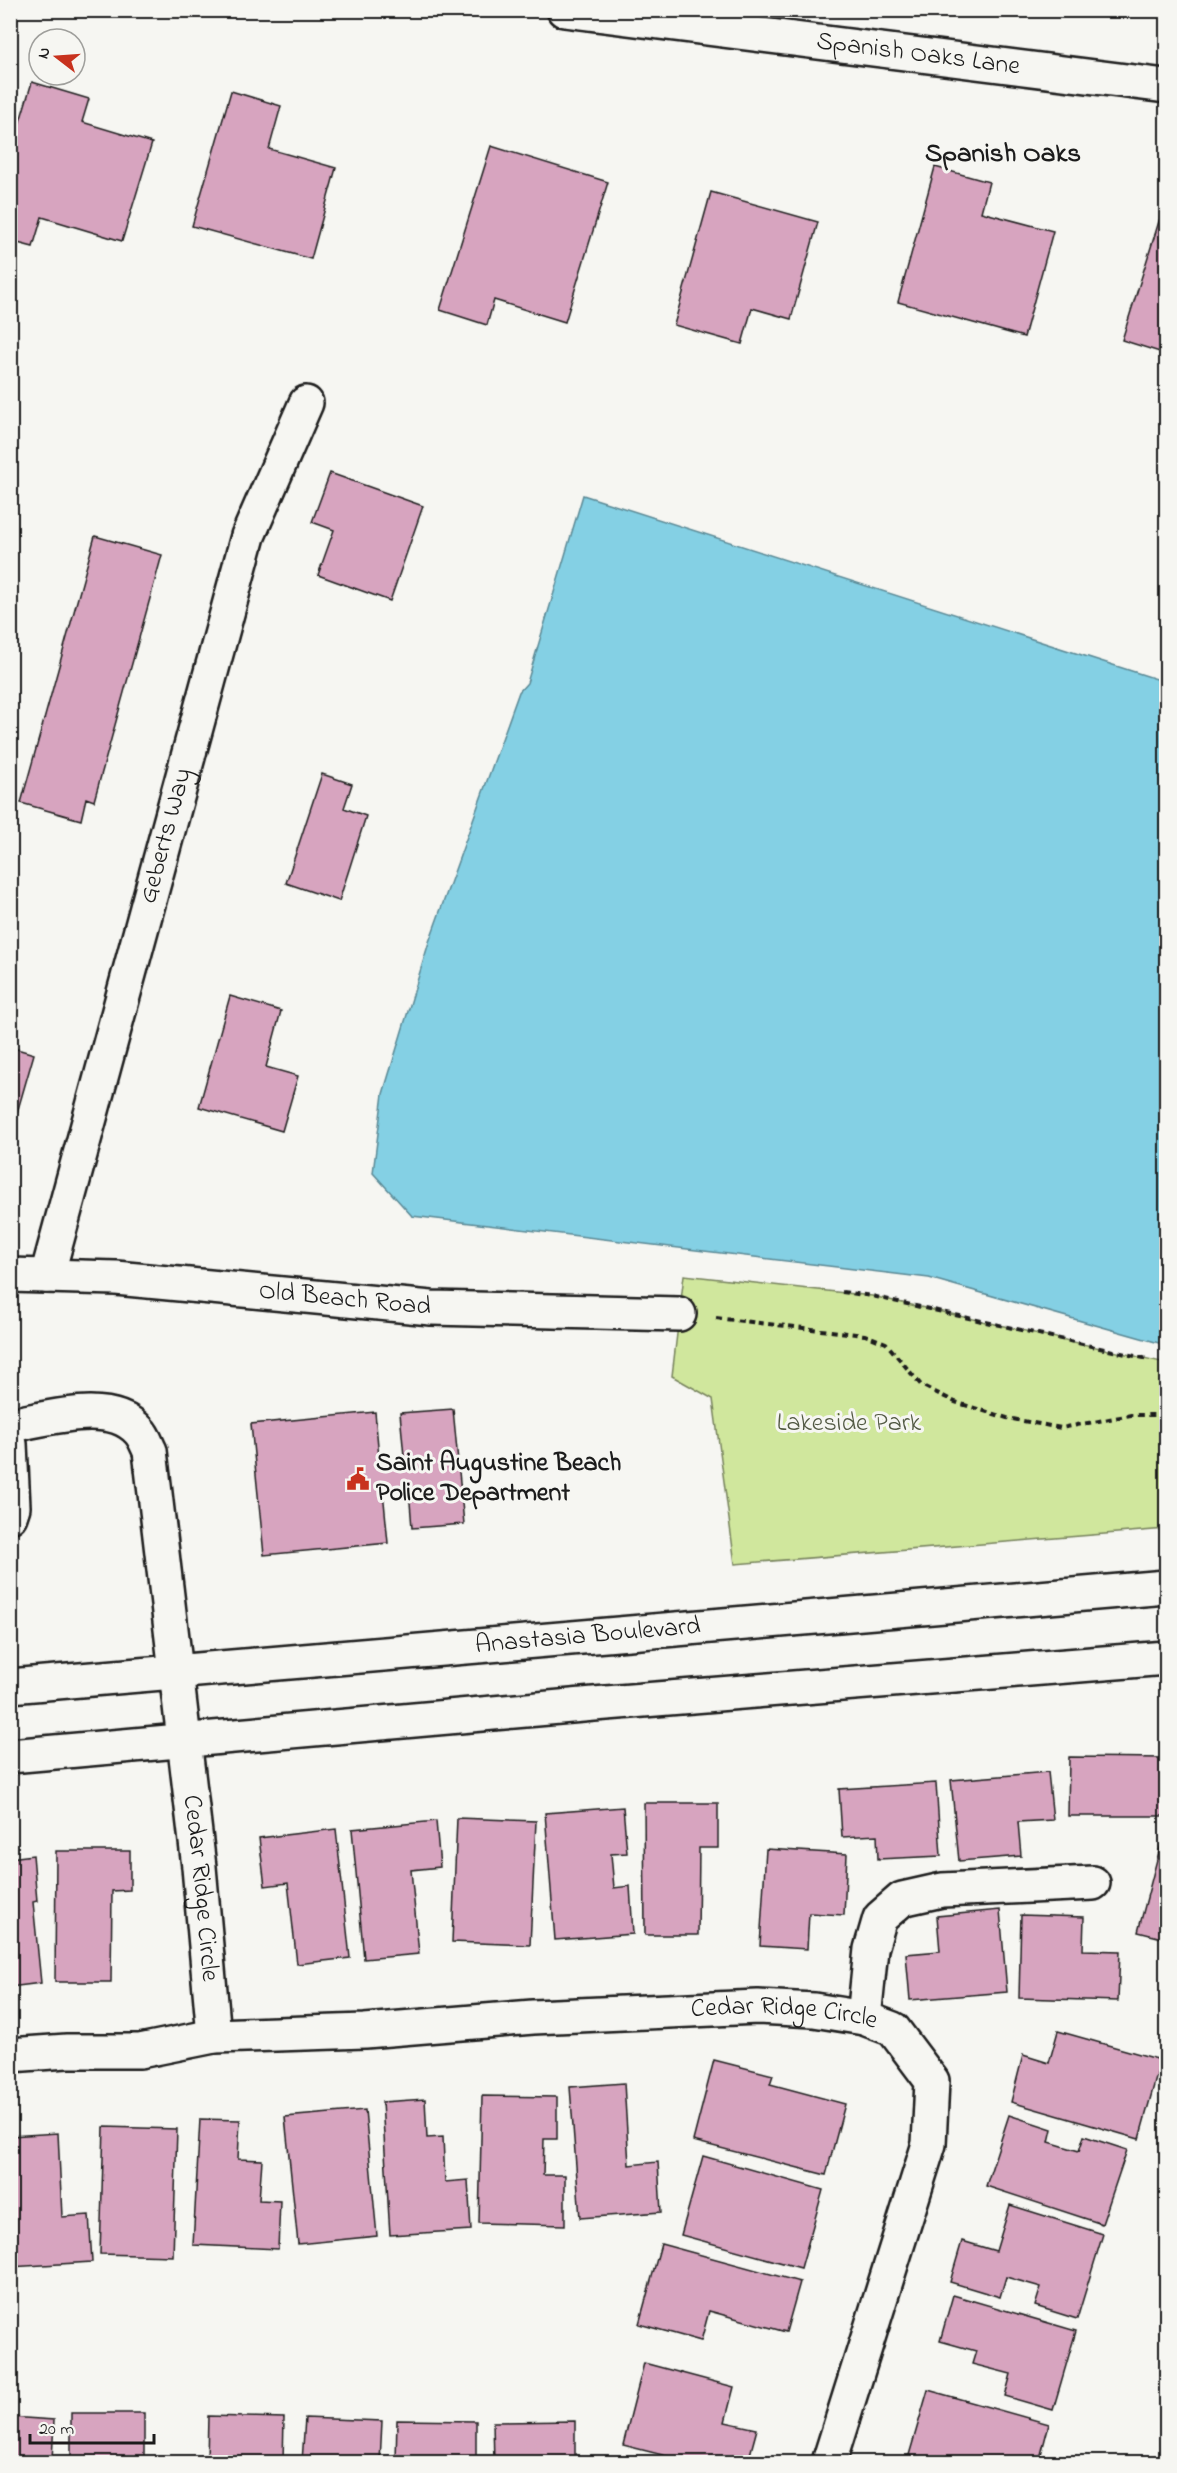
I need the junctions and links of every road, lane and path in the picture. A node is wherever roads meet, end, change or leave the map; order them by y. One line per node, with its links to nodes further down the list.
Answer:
1 (564, 10): 2 (street, Spanish Oaks Lane)
2 (1167, 86)
3 (306, 403): 5 (street, Geberts Way)
4 (10, 1275): 5 (street, Old Beach Road)
5 (47, 1276): 7 (street, Old Beach Road)
6 (842, 1292): 8 (path)
7 (679, 1314): 9 (path)
8 (1148, 1359)
9 (1167, 1414)
10 (10, 1425): 15 (street, Cedar Ridge Circle)
11 (10, 1444): 12 (street)
12 (10, 1516)
13 (1167, 1587): 15 (street, Anastasia Boulevard)
14 (1167, 1658): 17 (street)
15 (177, 1671): 16 (street, Anastasia Boulevard); 17 (street, Cedar Ridge Circle)
16 (10, 1686)
17 (183, 1741): 18 (street); 21 (street, Cedar Ridge Circle)
18 (10, 1756)
19 (1093, 1883): 20 (street)
20 (864, 2018): 21 (street, Cedar Ridge Circle); 23 (street, Cedar Ridge Circle)
21 (214, 2036): 22 (street, Cedar Ridge Circle)
22 (10, 2055)
23 (829, 2463)

